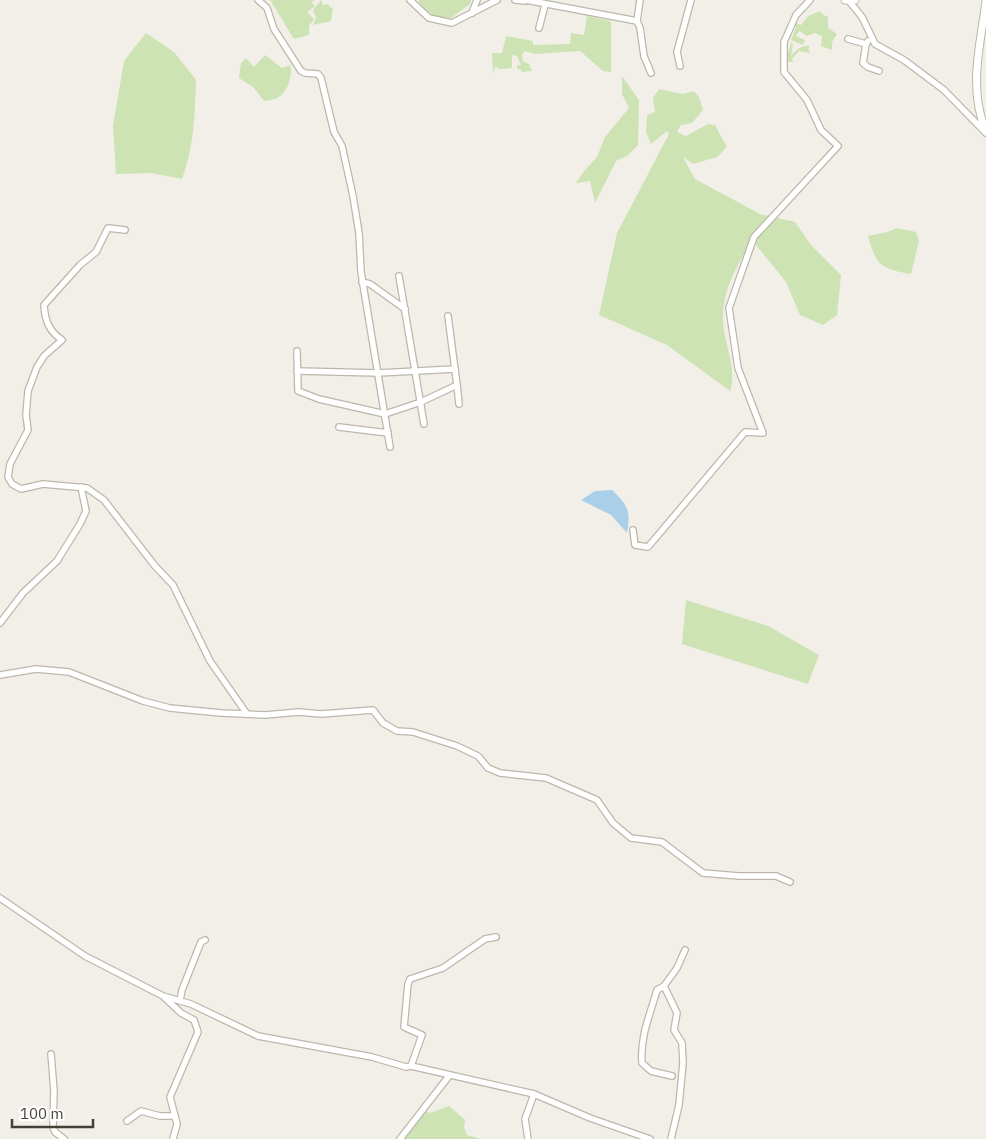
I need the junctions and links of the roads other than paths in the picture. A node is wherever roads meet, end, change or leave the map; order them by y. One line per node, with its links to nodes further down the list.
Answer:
1 (258, 0): 25 (street)
2 (477, 0): 13 (street)
3 (497, 0): 13 (street)
4 (515, 0): 10 (street)
5 (640, 0): 14 (street)
6 (691, 0): 19 (street)
7 (810, 0): 42 (street)
8 (850, 0): 16 (street)
9 (413, 1): 13 (street)
10 (526, 1): 12 (street)
11 (986, 1): 22 (street)
12 (545, 6): 14 (street); 15 (street)
13 (472, 13)
14 (637, 21): 21 (street)
15 (539, 28)
16 (872, 37): 18 (street); 22 (street)
17 (848, 39): 18 (street)
18 (866, 44): 20 (street)
19 (680, 66)
20 (879, 71)
21 (651, 73)
22 (986, 133)
23 (125, 230): 41 (street)
24 (400, 276): 26 (street)
25 (362, 282): 26 (street); 32 (street)
26 (405, 309): 31 (street)
27 (448, 316): 29 (street)
28 (298, 351): 30 (street)
29 (455, 369): 31 (street); 33 (street)
30 (297, 371): 32 (street); 36 (street)
31 (415, 371): 32 (street); 34 (street)
32 (378, 373): 36 (street)
33 (456, 385): 34 (street); 35 (street)
34 (421, 402): 36 (street); 37 (street)
35 (459, 404)
36 (385, 414): 39 (street)
37 (424, 424)
38 (339, 427): 39 (street)
39 (388, 433): 40 (street)
40 (390, 447)
41 (81, 487): 43 (street); 45 (street)
42 (633, 530)
43 (0, 623)
44 (0, 675): 45 (street)
45 (247, 714): 46 (street)
46 (790, 882)
47 (0, 898): 52 (street)
48 (496, 937): 55 (street)
49 (205, 940): 53 (street)
50 (685, 950): 51 (street)
51 (664, 986): 57 (street); 66 (street)
52 (163, 996): 53 (street); 59 (street)
53 (180, 1000): 55 (street)
54 (50, 1054): 61 (street)
55 (411, 1066): 56 (street)
56 (449, 1076): 58 (street); 63 (street)
57 (672, 1076)
58 (534, 1094): 64 (street); 65 (street)
59 (175, 1116): 60 (street); 62 (street)
60 (127, 1121)
61 (64, 1139)
62 (173, 1139)
63 (400, 1139)
64 (528, 1139)
65 (650, 1139)
66 (672, 1139)

